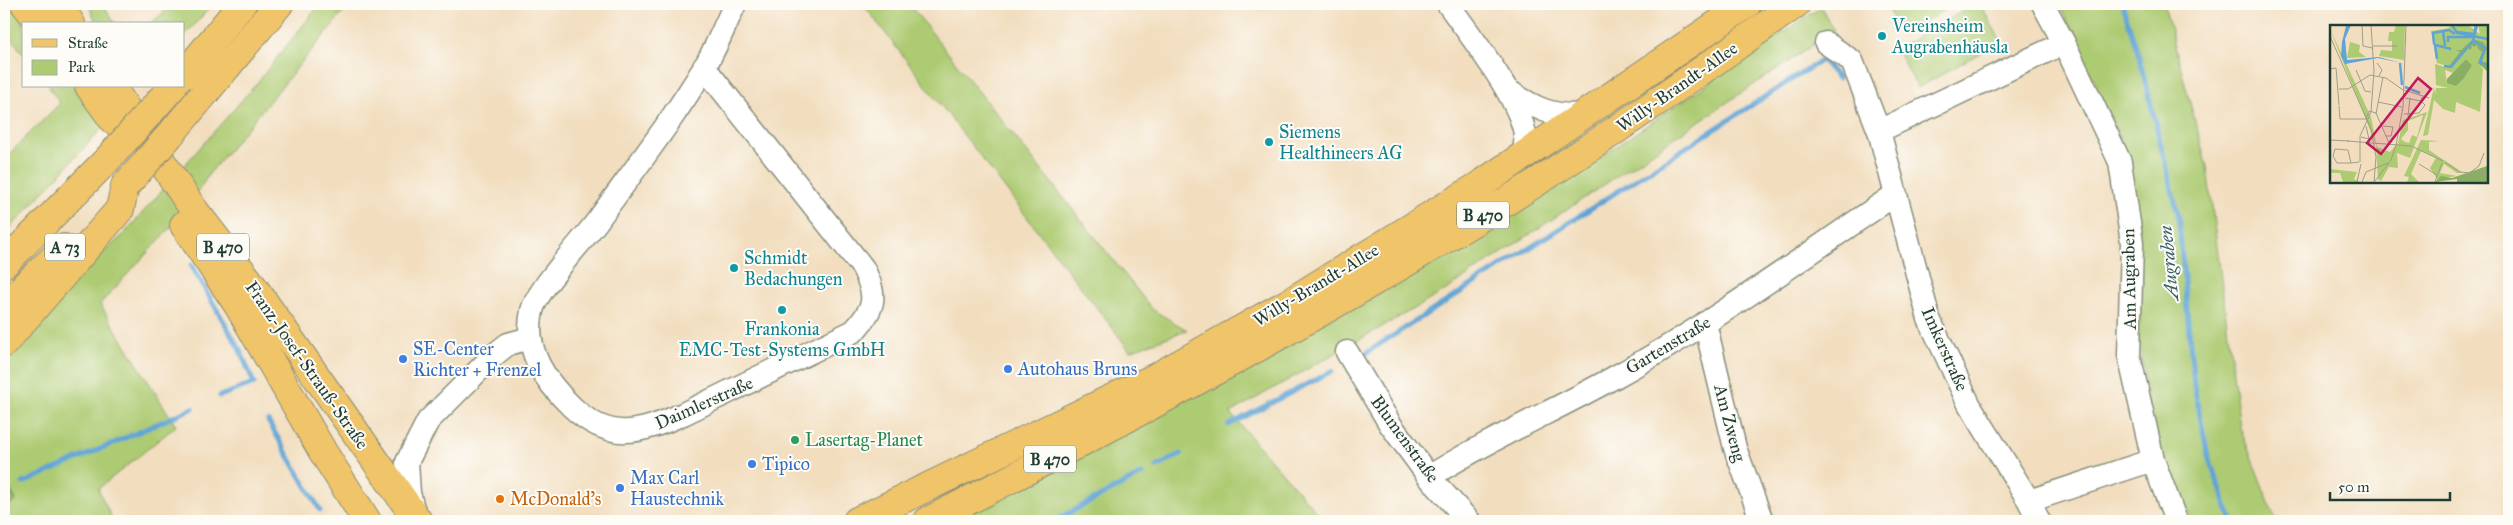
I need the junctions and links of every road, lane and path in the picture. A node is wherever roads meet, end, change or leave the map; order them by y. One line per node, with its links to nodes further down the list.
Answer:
1 (25, 4): 10 (main road)
2 (58, 4): 11 (main road)
3 (242, 4): 15 (main road)
4 (279, 4): 23 (main road, A 73, bridge)
5 (735, 4): 14 (street, Daimlerstraße)
6 (1448, 4): 19 (street)
7 (1747, 4): 20 (main road, Willy-Brandt-Allee / B 470)
8 (1796, 4): 39 (main road, Willy-Brandt-Allee / B 470)
9 (2043, 4): 13 (street, Am Augraben)
10 (39, 22)
11 (70, 22)
12 (1826, 43): 21 (street, Imkerstraße)
13 (2064, 43): 21 (street); 33 (street, Am Augraben)
14 (704, 67): 28 (street, Daimlerstraße); 28 (street, Daimlerstraße)
15 (185, 74)
16 (90, 88): 31 (main road, Franz-Josef-Strauß-Straße / B 470)
17 (112, 88): 32 (main road, Franz-Josef-Strauß-Straße / B 470)
18 (171, 88): 25 (main road, A 73, bridge)
19 (1507, 90): 20 (street); 22 (street)
20 (1586, 114): 22 (main road, Willy-Brandt-Allee / B 470)
21 (1879, 131): 24 (street, Imkerstraße)
22 (1519, 159): 38 (main road, Willy-Brandt-Allee / B 470)
23 (125, 186): 26 (main road, A 73); 29 (main road)
24 (1896, 194): 27 (street, Gartenstraße); 35 (street, Imkerstraße)
25 (4, 264)
26 (4, 306)
27 (1705, 323): 34 (street, Gartenstraße); 41 (street, Am Zweng)
28 (530, 338): 36 (street)
29 (4, 343)
30 (1347, 352): 34 (street, Blumenstraße)
31 (290, 392): 32 (main road); 37 (main road, Franz-Josef-Strauß-Straße / B 470)
32 (336, 407): 36 (main road, Franz-Josef-Strauß-Straße / B 470)
33 (2153, 460): 35 (street); 43 (street, Am Augraben)
34 (1430, 477): 40 (street, Blumenstraße)
35 (2029, 501): 42 (street)
36 (417, 520)
37 (367, 521)
38 (857, 521)
39 (928, 521)
40 (1469, 521)
41 (1762, 521)
42 (2038, 521)
43 (2176, 521)

